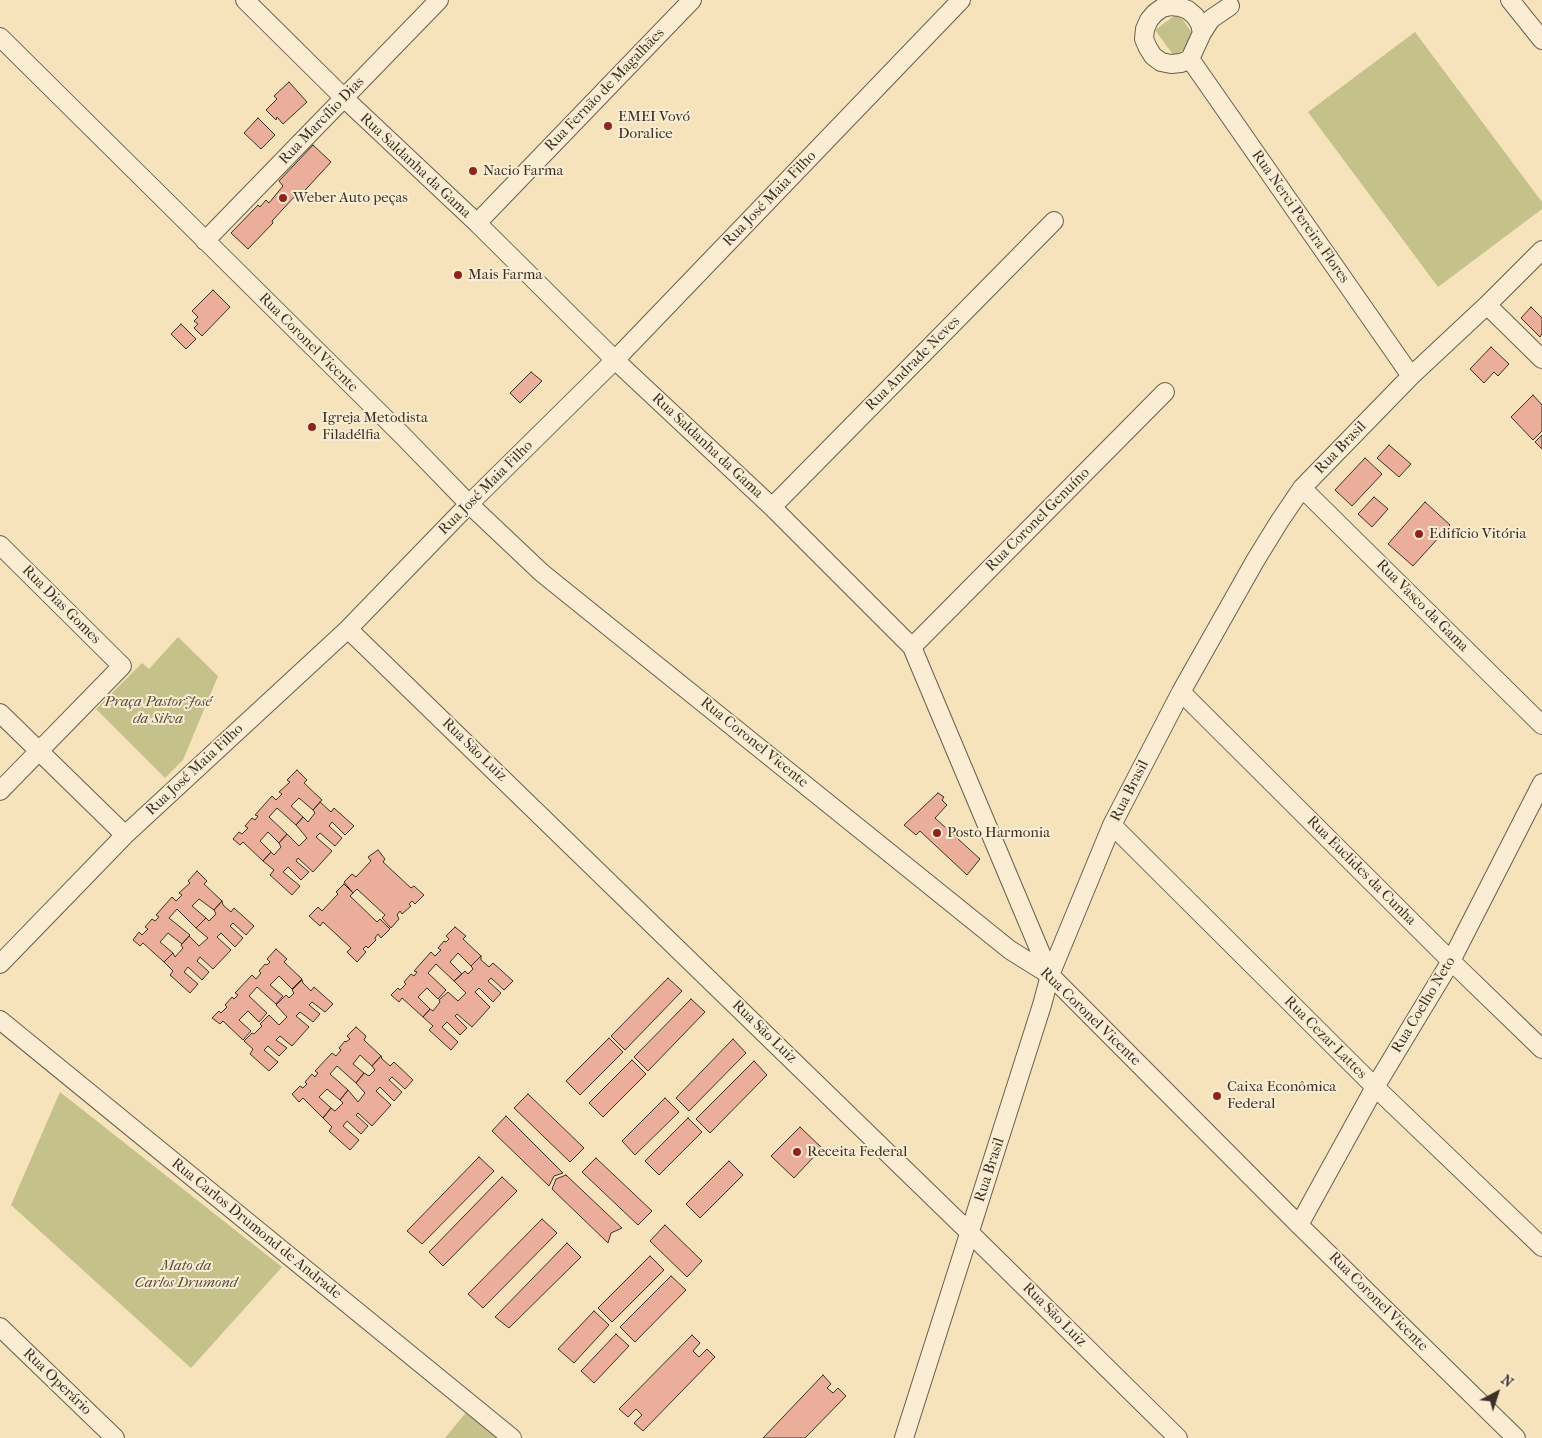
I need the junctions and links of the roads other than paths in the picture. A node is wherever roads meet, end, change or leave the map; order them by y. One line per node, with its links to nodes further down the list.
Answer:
1 (246, 0): 11 (street, Rua Saldanha da Gama)
2 (439, 0): 11 (street, Rua Marcílio Dias)
3 (692, 0): 13 (street, Rua Fernão de Magalhães)
4 (961, 0): 18 (street, Rua José Maia Filho)
5 (1510, 0): 9 (street)
6 (1230, 6): 7 (street)
7 (1202, 34): 10 (street); 10 (street)
8 (0, 37): 14 (street, Rua Coronel Vicente)
9 (1542, 40)
10 (1190, 59): 19 (street, Rua Nerci Pereira Flores)
11 (344, 98): 13 (street, Rua Saldanha da Gama); 14 (street, Rua Marcílio Dias)
12 (1054, 221): 23 (street, Rua Andrade Neves)
13 (477, 223): 18 (street, Rua Saldanha da Gama)
14 (205, 241): 22 (street, Rua Coronel Vicente)
15 (1542, 250): 16 (street, Rua Brasil)
16 (1487, 305): 17 (street); 19 (street, Rua Brasil)
17 (1542, 359)
18 (615, 360): 22 (street, Rua José Maia Filho); 23 (street, Rua Saldanha da Gama)
19 (1411, 376): 21 (street, Rua Brasil)
20 (1165, 392): 26 (street, Rua Coronel Genuíno)
21 (1302, 488): 27 (street, Rua Brasil); 29 (street, Rua Vasco da Gama)
22 (469, 504): 25 (street, Rua José Maia Filho); 37 (street, Rua Coronel Vicente)
23 (772, 507): 26 (street, Rua Saldanha da Gama)
24 (0, 545): 30 (street, Rua Dias Gomes)
25 (348, 629): 34 (street, Rua José Maia Filho); 42 (street, Rua São Luiz)
26 (912, 647): 37 (street, Rua Saldanha da Gama)
27 (1181, 692): 33 (street, Rua Brasil); 35 (street, Rua Euclides da Cunha)
28 (0, 713): 30 (street)
29 (1542, 725)
30 (39, 751): 32 (street); 34 (street)
31 (1542, 783): 35 (street, Rua Coelho Neto)
32 (0, 791)
33 (1112, 825): 37 (street, Rua Brasil); 40 (street, Rua Cezar Lattes)
34 (125, 835): 36 (street, Rua José Maia Filho)
35 (1451, 961): 39 (street, Rua Euclides da Cunha); 40 (street, Rua Coelho Neto)
36 (0, 964)
37 (1050, 975): 41 (street, Rua Coronel Vicente); 42 (street, Rua Brasil)
38 (0, 1020): 46 (street, Rua Carlos Drumond de Andrade)
39 (1542, 1048)
40 (1375, 1087): 41 (street, Rua Coelho Neto); 43 (street, Rua Cezar Lattes)
41 (1299, 1225): 49 (street, Rua Coronel Vicente)
42 (970, 1233): 47 (street, Rua Brasil); 48 (street, Rua São Luiz)
43 (1542, 1247)
44 (0, 1327): 45 (street, Rua Operário)
45 (115, 1438)
46 (512, 1438)
47 (904, 1438)
48 (1178, 1438)
49 (1516, 1438)

